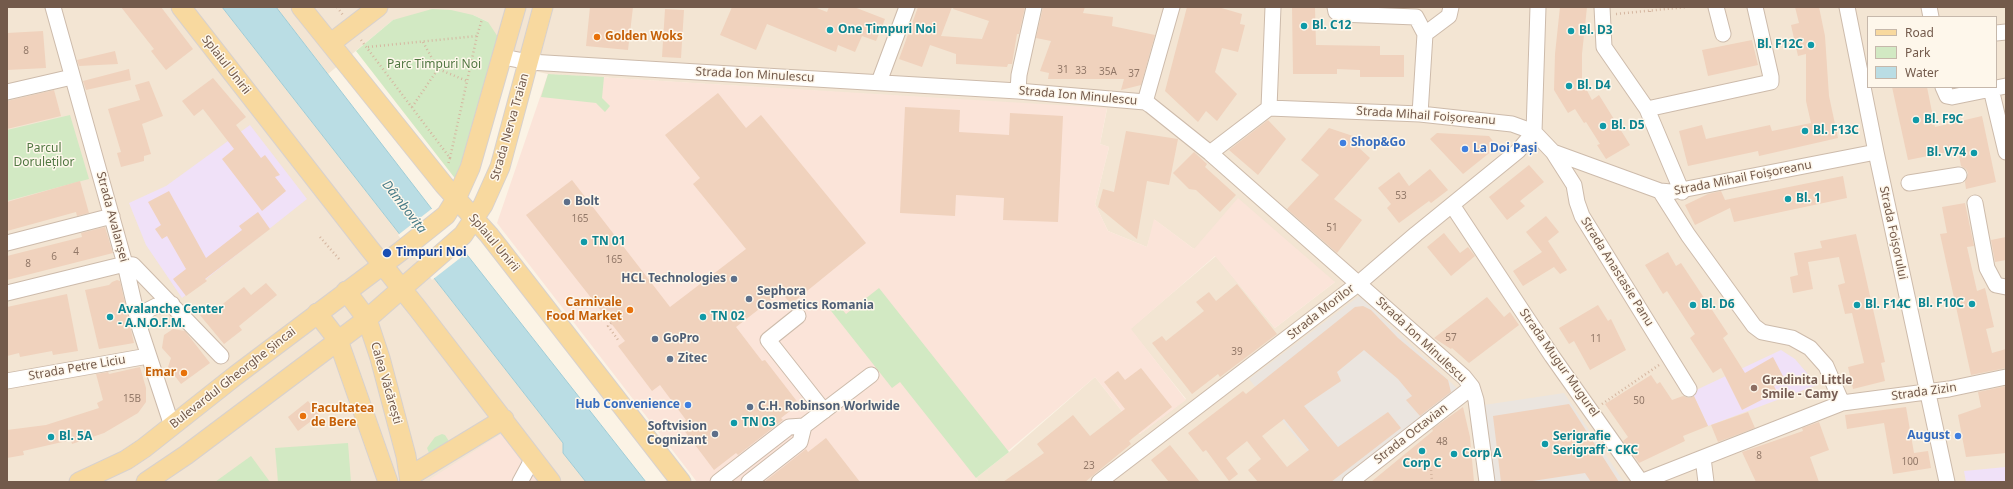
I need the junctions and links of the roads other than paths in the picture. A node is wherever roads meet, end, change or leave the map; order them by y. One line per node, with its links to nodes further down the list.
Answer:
1 (53, 7): 24 (street, Strada Avalanșei)
2 (181, 7): 51 (main road, Splaiul Unirii)
3 (301, 7): 21 (main road, Splaiul Unirii)
4 (378, 7): 21 (main road)
5 (516, 7): 16 (main road); 22 (main road)
6 (907, 7): 25 (street)
7 (1034, 7): 28 (street)
8 (1172, 7): 31 (street)
9 (1273, 7): 32 (street)
10 (1335, 7): 18 (street)
11 (1451, 7): 19 (street)
12 (1538, 7): 35 (street)
13 (1716, 7): 20 (street)
14 (1755, 7): 33 (street)
15 (1847, 7): 37 (street, Strada Foișorului)
16 (542, 11): 23 (main road, Strada Nerva Traian)
17 (1602, 11): 33 (street)
18 (1416, 12): 19 (street)
19 (1424, 34): 34 (street)
20 (1723, 34)
21 (331, 43): 44 (main road, Splaiul Unirii)
22 (503, 57): 23 (street, Strada Ion Minulescu); 44 (main road)
23 (529, 62): 25 (street, Strada Ion Minulescu); 48 (main road, Strada Nerva Traian)
24 (72, 77): 29 (street); 47 (street, Strada Avalanșei)
25 (879, 82): 28 (street, Strada Ion Minulescu)
26 (1999, 87): 38 (street)
27 (1995, 88): 30 (street)
28 (1018, 91): 31 (street, Strada Ion Minulescu)
29 (7, 92)
30 (1945, 92)
31 (1145, 102): 39 (street, Strada Ion Minulescu)
32 (1269, 108): 34 (street, Strada Mihail Foișoreanu); 39 (street)
33 (1647, 109): 43 (street)
34 (1420, 114): 35 (street, Strada Mihail Foișoreanu)
35 (1534, 132): 36 (street, Strada Mihail Foișoreanu); 46 (street, Strada Morilor)
36 (1553, 152): 42 (street, Strada Mihail Foișoreanu); 69 (street, Strada Anastasie Panu)
37 (1876, 152): 43 (street, Strada Mihail Foișoreanu); 70 (street, Strada Foișorului)
38 (2006, 152)
39 (1210, 153): 52 (street, Strada Ion Minulescu)
40 (1959, 175): 41 (street)
41 (1909, 183)
42 (1660, 191): 43 (street, Strada Mihail Foișoreanu); 71 (street)
43 (1682, 192)
44 (456, 199): 48 (main road, Splaiul Unirii); 51 (main road, Bulevardul Gheorghe Șincai)
45 (1974, 203): 53 (street)
46 (1452, 205): 52 (street, Strada Morilor); 77 (street, Strada Mugur Mugurel)
47 (112, 216): 49 (street); 50 (street, Strada Avalanșei)
48 (475, 219): 54 (main road, Strada Nerva Traian); 84 (main road, Splaiul Unirii)
49 (7, 243)
50 (125, 264): 56 (street); 57 (street); 61 (street, Strada Avalanșei)
51 (382, 264): 54 (main road, Splaiul Unirii); 55 (main road, Bulevardul Gheorghe Șincai)
52 (1359, 283): 68 (street, Strada Ion Minulescu); 87 (street, Strada Morilor)
53 (2006, 287)
54 (401, 288): 60 (main road); 73 (main road, Splaiul Unirii)
55 (346, 291): 58 (main road, Bulevardul Gheorghe Șincai); 60 (main road, Calea Văcărești)
56 (7, 293)
57 (172, 304): 61 (street); 64 (street)
58 (317, 313): 62 (main road); 74 (main road, Bulevardul Gheorghe Șincai)
59 (798, 316): 72 (street)
60 (367, 319): 62 (main road); 78 (main road, Calea Văcărești)
61 (140, 329): 63 (street, Strada Avalanșei)
62 (338, 340): 79 (main road); 81 (main road)
63 (148, 356): 67 (street, Strada Petre Liciu); 74 (street, Strada Avalanșei)
64 (221, 356)
65 (871, 375): 72 (street)
66 (2006, 378): 70 (street, Strada Zizin)
67 (7, 380)
68 (1472, 387): 88 (street, Strada Octavian); 89 (street, Strada Ion Minulescu)
69 (1689, 389)
70 (1927, 392): 71 (street, Strada Zizin); 91 (street, Strada Foișorului)
71 (1842, 403): 77 (street, Strada Mugur Mugurel)
72 (824, 411): 75 (street)
73 (504, 419): 76 (main road, Splaiul Unirii); 78 (main road)
74 (172, 426): 80 (main road, Bulevardul Gheorghe Șincai)
75 (804, 426): 85 (street); 86 (street)
76 (533, 458): 82 (street); 83 (main road, Splaiul Unirii)
77 (1703, 458): 90 (street)
78 (410, 479)
79 (150, 481)
80 (79, 482)
81 (388, 482)
82 (520, 482)
83 (551, 482)
84 (681, 482)
85 (718, 482)
86 (749, 482)
87 (1099, 482)
88 (1350, 482)
89 (1487, 482)
90 (1706, 482)
91 (1947, 482)

